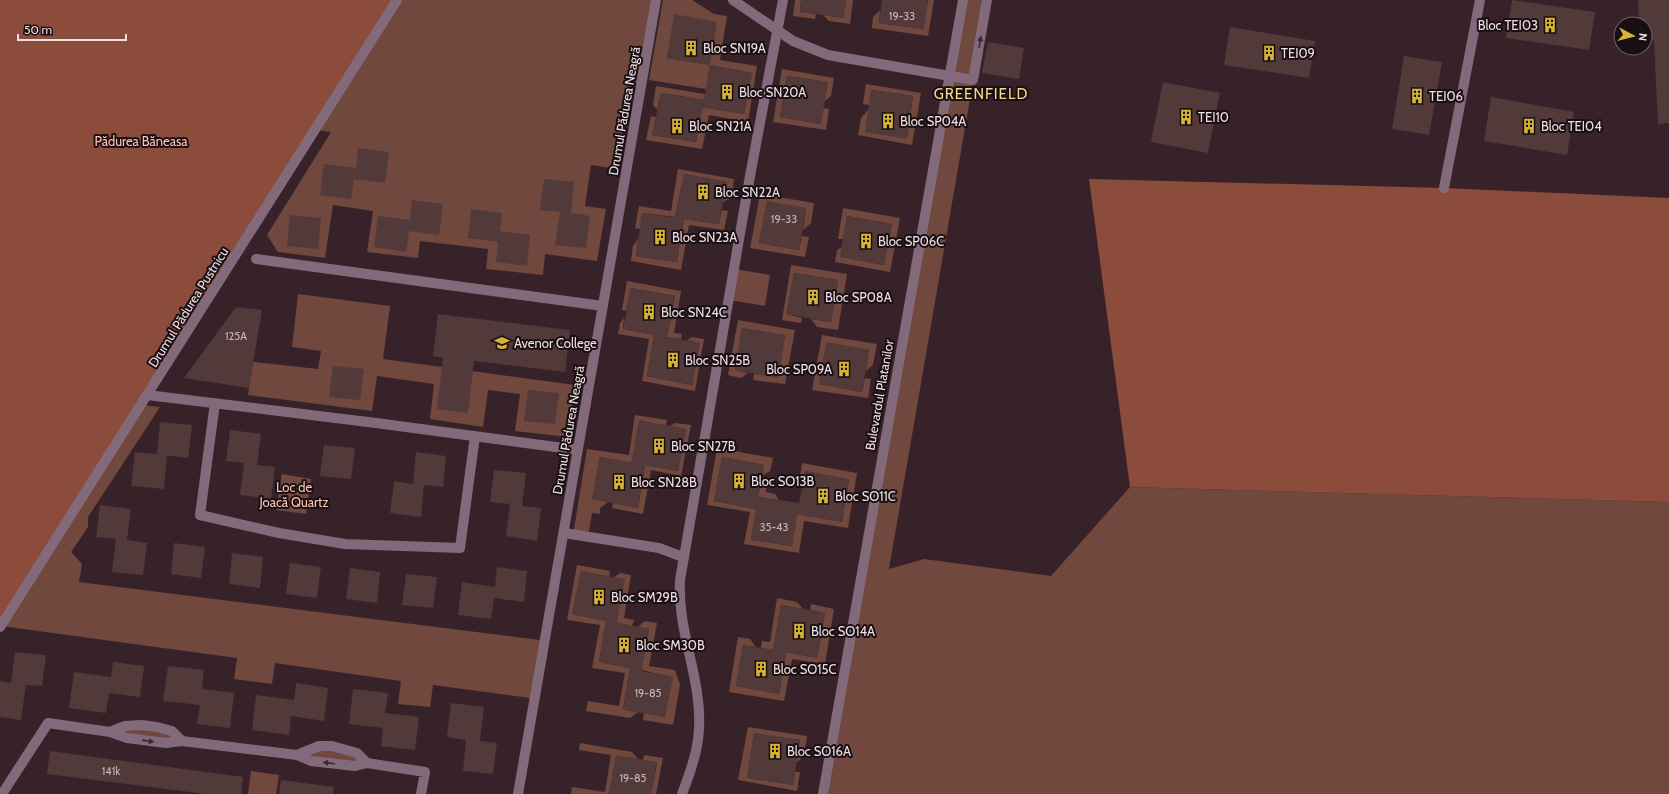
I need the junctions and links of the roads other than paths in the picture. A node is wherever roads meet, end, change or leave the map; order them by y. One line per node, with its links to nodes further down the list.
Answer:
1 (397, 0): 13 (street, Drumul Pădurea Pustnicu)
2 (656, 0): 12 (street, Drumul Pădurea Neagră)
3 (733, 0): 8 (street)
4 (783, 0): 8 (street)
5 (964, 0): 9 (street, Bulevardul Platanilor)
6 (987, 0): 9 (street, one-way to 6)
7 (1480, 0): 10 (street)
8 (777, 30): 9 (street); 18 (street)
9 (951, 77): 28 (street, Bulevardul Platanilor)
10 (1444, 188)
11 (256, 259): 12 (street)
12 (603, 306): 16 (street, Drumul Pădurea Neagră)
13 (147, 395): 14 (street); 19 (street, Drumul Pădurea Pustnicu)
14 (215, 403): 15 (street); 15 (street)
15 (475, 436): 16 (street)
16 (578, 450): 17 (street, Drumul Pădurea Neagră)
17 (564, 533): 18 (street); 26 (street, Drumul Pădurea Neagră)
18 (683, 557): 27 (street)
19 (0, 627)
20 (110, 732): 21 (street, one-way to 21); 21 (street); 24 (street)
21 (182, 741): 22 (street)
22 (296, 754): 23 (street, one-way to 22); 23 (street)
23 (367, 763): 25 (street)
24 (2, 794)
25 (421, 794)
26 (518, 794)
27 (682, 794)
28 (823, 794)

